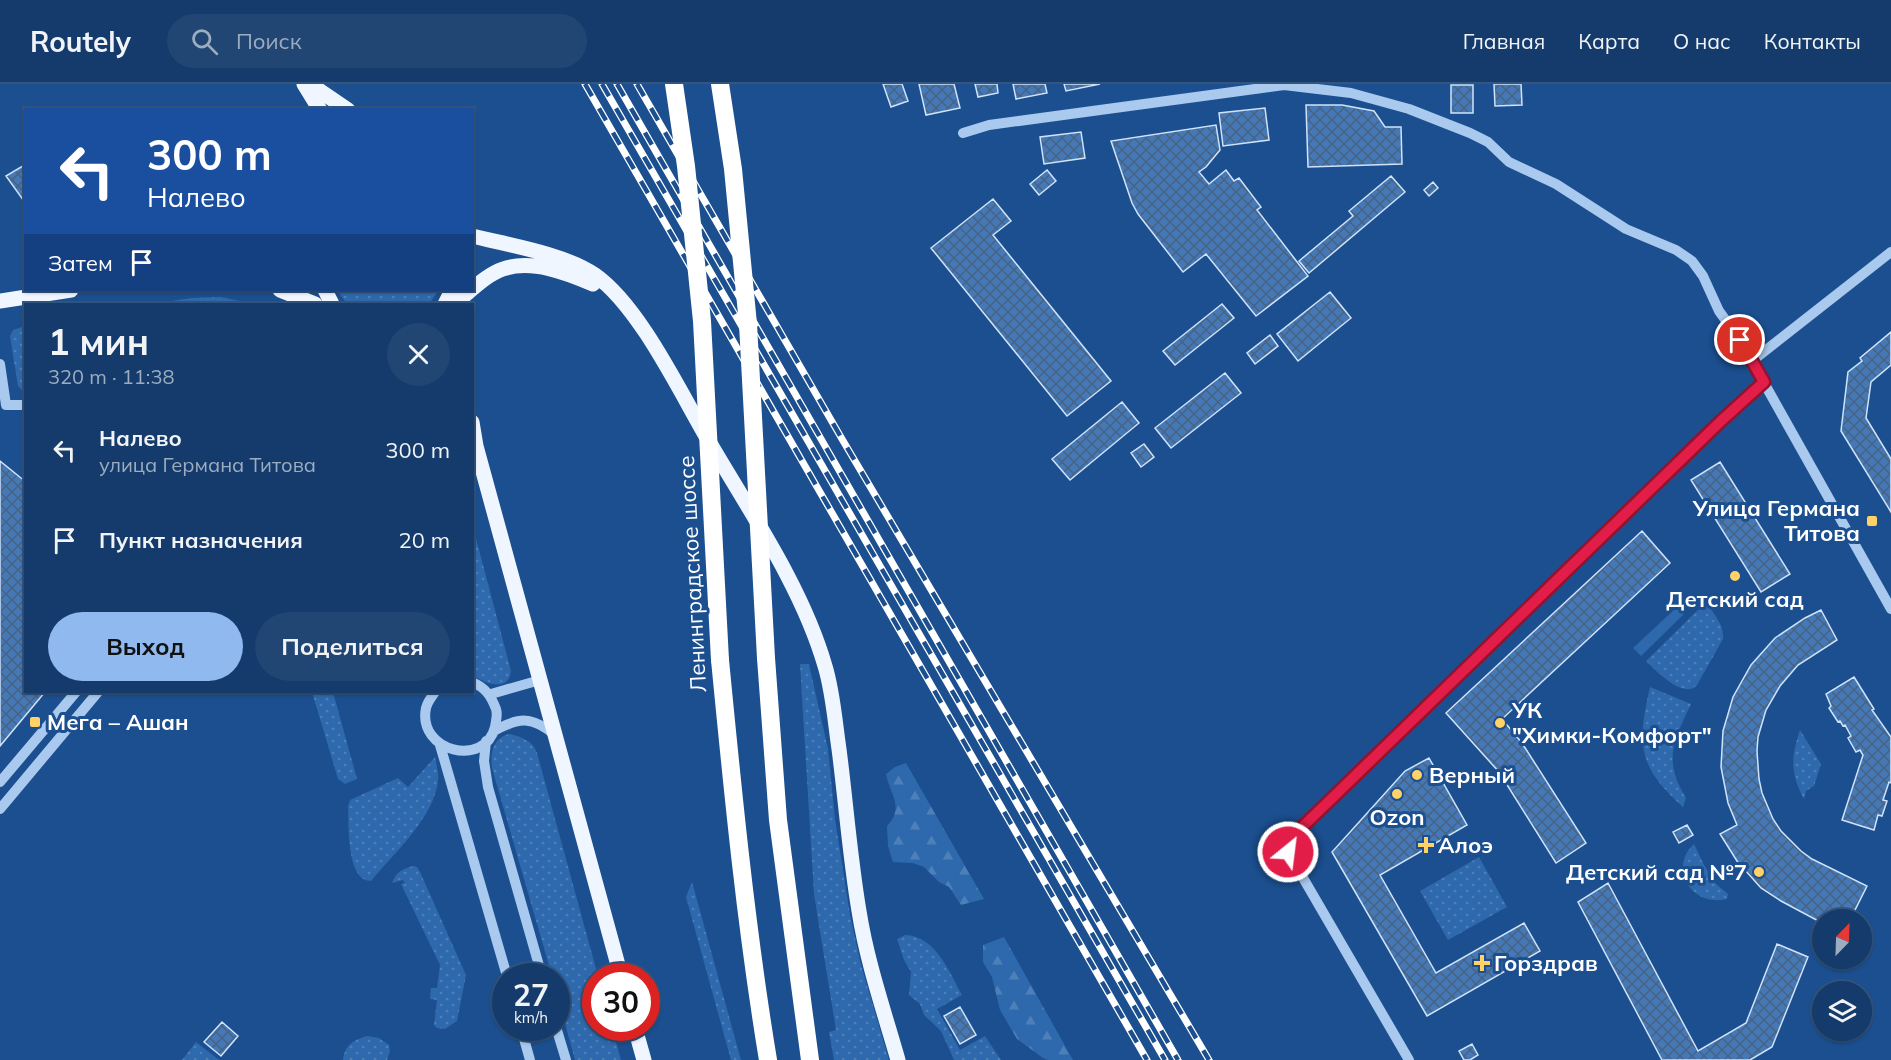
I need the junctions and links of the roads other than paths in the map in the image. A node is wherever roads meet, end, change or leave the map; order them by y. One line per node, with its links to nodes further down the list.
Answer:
1 (304, 84): 5 (main road)
2 (310, 84): 6 (main road)
3 (674, 84): 47 (highway, Ленинградское шоссе, bridge)
4 (720, 84): 48 (highway, bridge)
5 (319, 108)
6 (345, 108)
7 (963, 133): 18 (street)
8 (474, 236): 17 (main road)
9 (1891, 252): 18 (street)
10 (474, 289): 17 (main road)
11 (65, 291): 14 (main road)
12 (282, 291): 15 (main road)
13 (471, 291): 16 (main road)
14 (0, 301)
15 (312, 303)
16 (455, 303)
17 (626, 306): 49 (main road)
18 (1752, 361): 20 (street)
19 (0, 364): 21 (street)
20 (1764, 382): 23 (street); 50 (street)
21 (24, 405)
22 (474, 441): 24 (main road)
23 (1891, 609)
24 (540, 680): 30 (street); 33 (main road)
25 (474, 683): 30 (street)
26 (75, 693): 36 (street)
27 (97, 693): 37 (street)
28 (424, 693): 31 (street)
29 (434, 693): 31 (street)
30 (491, 694): 32 (street)
31 (428, 705): 35 (street)
32 (494, 731): 33 (street); 34 (street)
33 (555, 735): 40 (main road)
34 (486, 741): 35 (street); 39 (street)
35 (440, 745): 38 (street)
36 (0, 782)
37 (0, 809)
38 (503, 963)
39 (538, 963)
40 (617, 963)
41 (525, 1041): 44 (street)
42 (560, 1041): 45 (street)
43 (639, 1041): 46 (main road)
44 (530, 1060)
45 (566, 1060)
46 (644, 1060)
47 (768, 1060)
48 (810, 1060)
49 (898, 1060)
50 (1409, 1060)

